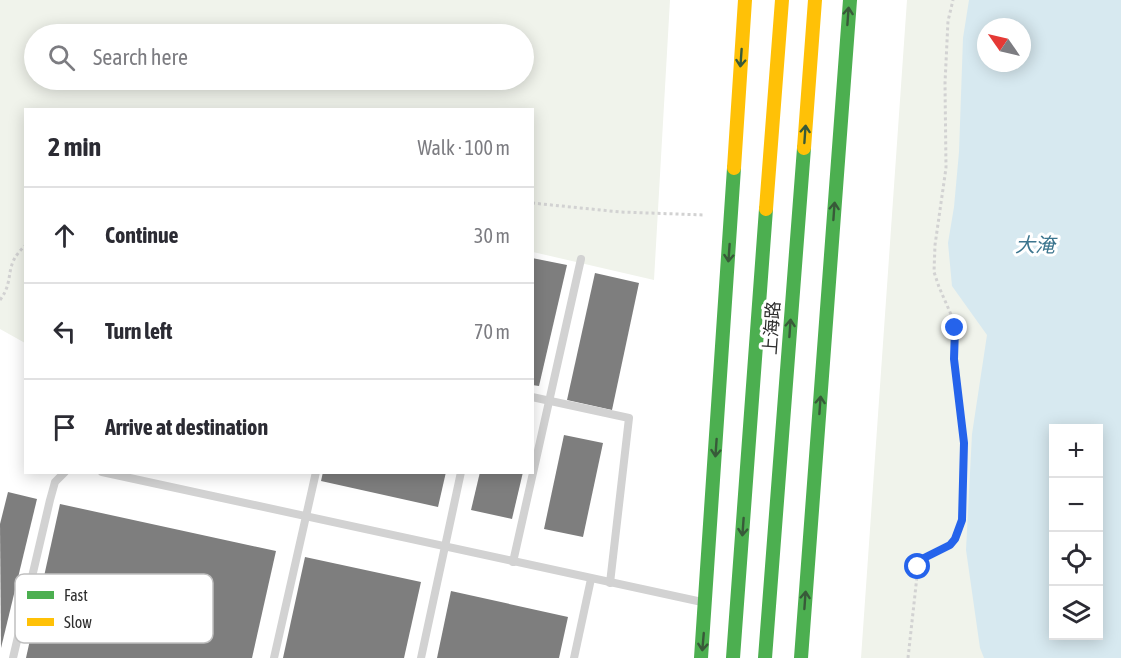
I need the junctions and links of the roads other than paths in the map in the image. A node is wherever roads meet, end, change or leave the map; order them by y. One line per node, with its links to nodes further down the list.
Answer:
1 (745, 0): 20 (main road, one-way to 20)
2 (782, 0): 27 (main road, 上海路, one-way to 27)
3 (815, 0): 28 (main road, 上海路, one-way to 3)
4 (850, 0): 29 (main road, one-way to 4)
5 (581, 259): 7 (lane)
6 (534, 397): 7 (lane)
7 (548, 400): 8 (lane); 19 (lane)
8 (534, 465)
9 (63, 474): 17 (lane)
10 (111, 474): 14 (lane)
11 (316, 474): 14 (lane)
12 (461, 474): 15 (lane)
13 (532, 474): 16 (lane)
14 (306, 517): 15 (lane); 23 (lane)
15 (445, 547): 16 (lane); 24 (lane)
16 (513, 562): 18 (lane)
17 (33, 574)
18 (591, 579): 19 (lane); 25 (lane)
19 (610, 583): 20 (lane)
20 (706, 603): 26 (main road, one-way to 26)
21 (17, 643): 22 (lane)
22 (13, 658)
23 (274, 658)
24 (421, 658)
25 (574, 658)
26 (701, 658)
27 (733, 658)
28 (765, 658)
29 (801, 658)

